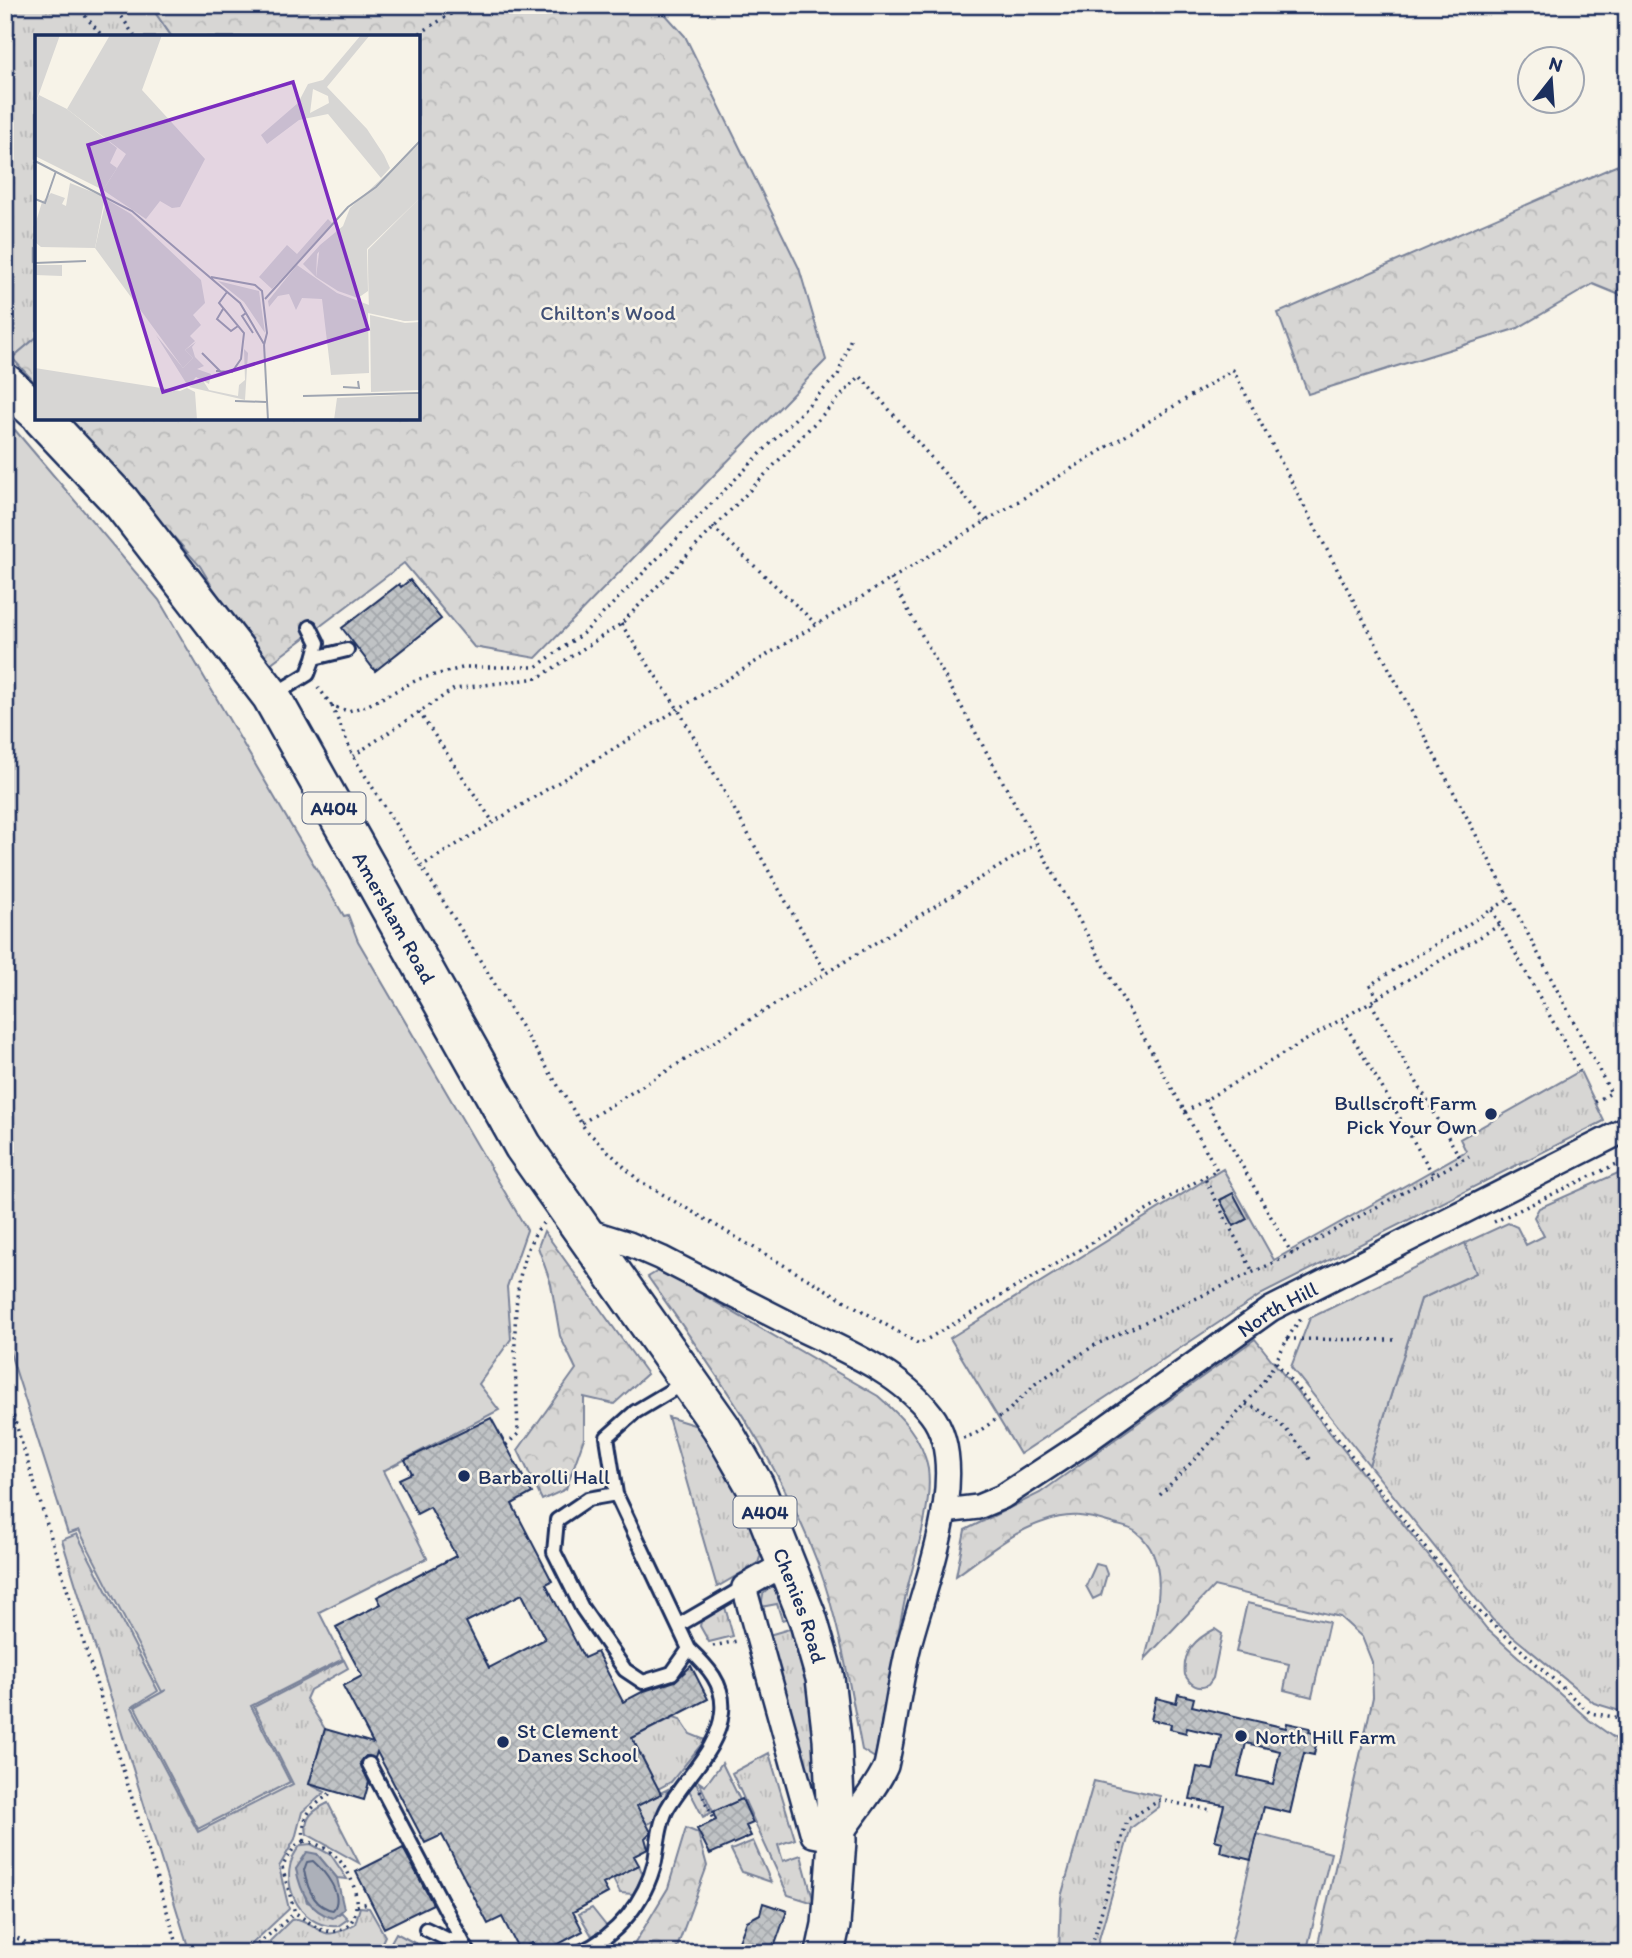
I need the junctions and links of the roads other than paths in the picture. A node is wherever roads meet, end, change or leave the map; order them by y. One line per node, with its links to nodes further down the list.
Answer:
1 (5, 383): 2 (main road)
2 (35, 410)
3 (45, 420): 7 (main road, Amersham Road / A404)
4 (310, 626): 6 (lane)
5 (347, 650): 6 (lane)
6 (314, 658): 7 (lane)
7 (271, 696): 9 (main road, Amersham Road / A404)
8 (1627, 1129): 12 (street, North Hill)
9 (571, 1216): 10 (main road, Chenies Road / A404); 12 (street)
10 (687, 1381): 11 (lane); 13 (main road, Chenies Road / A404)
11 (616, 1494): 15 (lane); 16 (lane)
12 (944, 1511): 18 (street)
13 (786, 1563): 14 (street); 18 (main road, Chenies Road / A404)
14 (744, 1587): 15 (lane); 18 (street)
15 (678, 1625): 16 (lane)
16 (689, 1649): 21 (lane)
17 (369, 1765): 20 (lane)
18 (837, 1840): 22 (main road, Chenies Road / A404)
19 (426, 1929): 20 (lane)
20 (470, 1951)
21 (579, 1953)
22 (825, 1953)

